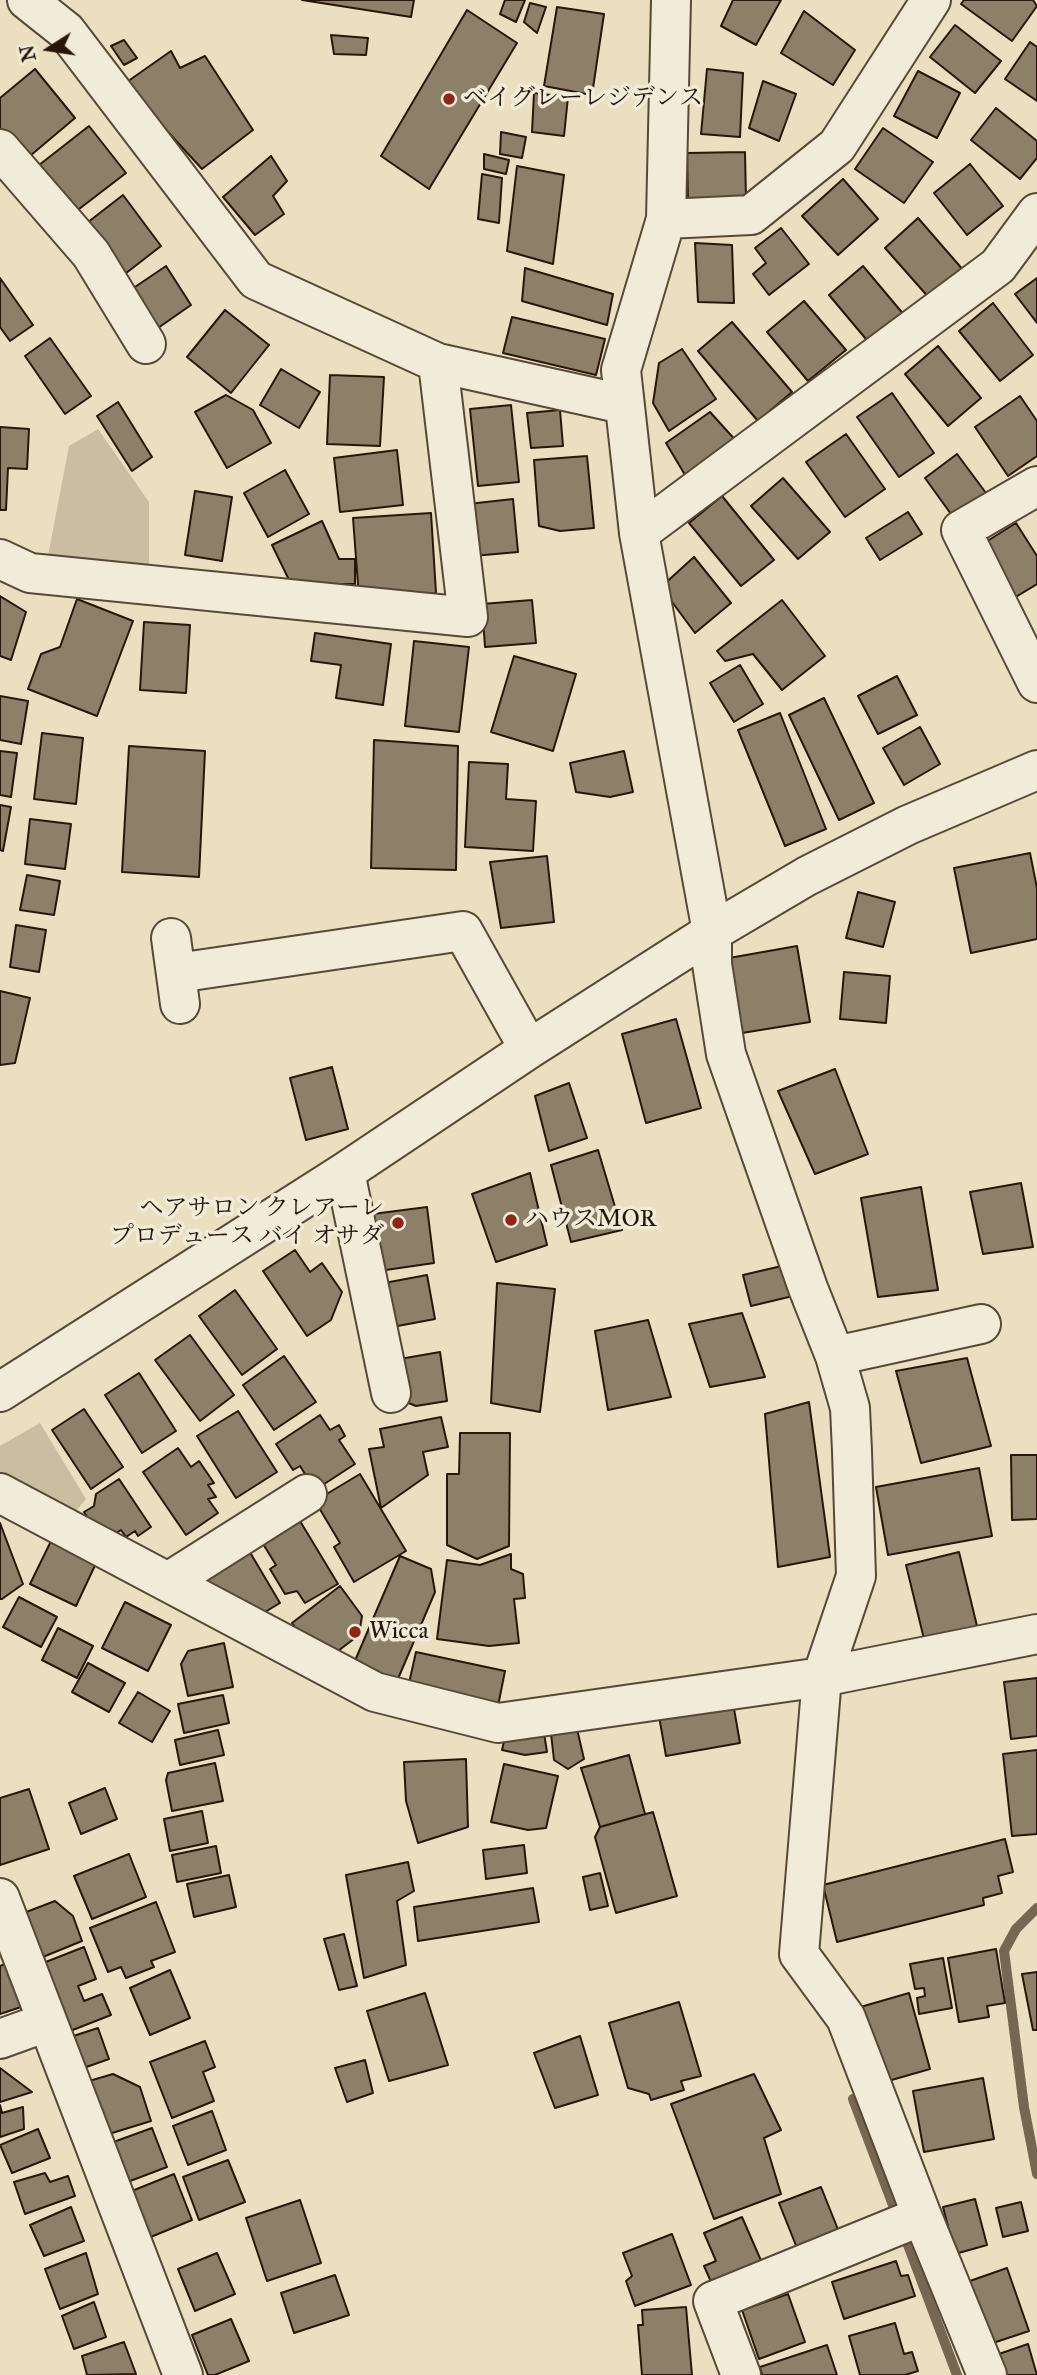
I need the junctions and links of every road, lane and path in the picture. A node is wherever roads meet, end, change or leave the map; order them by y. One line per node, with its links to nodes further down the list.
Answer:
1 (27, 0): 4 (street)
2 (671, 0): 7 (street)
3 (931, 0): 7 (street)
4 (69, 15): 9 (street)
5 (0, 149): 8 (street)
6 (1037, 213): 12 (street)
7 (666, 219): 10 (street)
8 (146, 344)
9 (439, 363): 10 (street); 13 (street)
10 (623, 404): 12 (street)
11 (1037, 486): 14 (street)
12 (639, 533): 16 (street)
13 (0, 559)
14 (1037, 683)
15 (1037, 770): 16 (street)
16 (712, 932): 18 (street); 21 (street)
17 (176, 971): 18 (street)
18 (529, 1049): 19 (street)
19 (345, 1172): 22 (street); 23 (street)
20 (981, 1324): 21 (street)
21 (835, 1356): 28 (street)
22 (0, 1392)
23 (391, 1393)
24 (0, 1493): 26 (street)
25 (307, 1494): 26 (street)
26 (168, 1582): 28 (street)
27 (1037, 1634): 28 (street)
28 (822, 1677): 32 (street)
29 (0, 1898): 30 (street)
30 (47, 2022): 31 (street); 34 (street)
31 (0, 2039)
32 (906, 2223): 33 (street); 35 (street)
33 (972, 2371)
34 (183, 2375)
35 (741, 2375)

